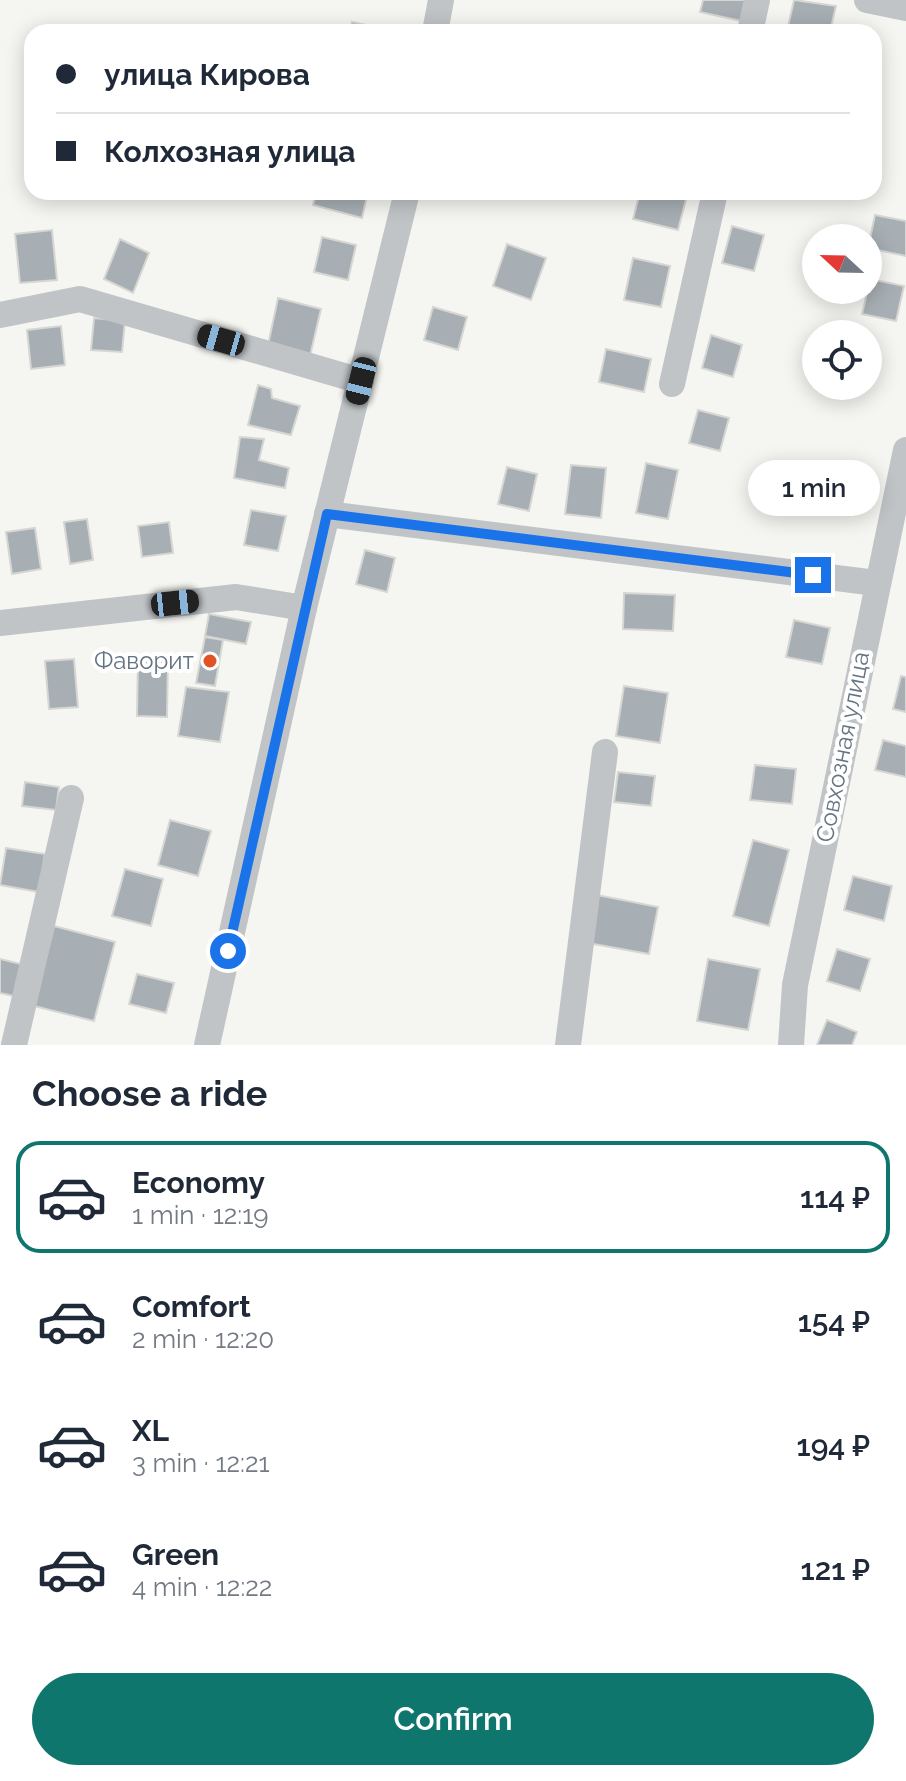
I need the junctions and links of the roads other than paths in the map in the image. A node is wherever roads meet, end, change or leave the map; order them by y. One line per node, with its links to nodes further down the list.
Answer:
1 (441, 0): 5 (street)
2 (757, 0): 6 (street)
3 (867, 0): 4 (street)
4 (906, 8)
5 (436, 24)
6 (752, 24)
7 (405, 200): 10 (street)
8 (713, 200): 11 (street)
9 (0, 315): 10 (street)
10 (361, 381): 13 (street)
11 (672, 384)
12 (906, 450): 14 (street, Совхозная улица)
13 (327, 514): 14 (street); 15 (street)
14 (876, 583): 22 (street, Совхозная улица)
15 (304, 608): 16 (street); 20 (street)
16 (0, 623)
17 (605, 752): 21 (street)
18 (71, 798): 19 (street)
19 (14, 1045)
20 (207, 1045)
21 (568, 1045)
22 (791, 1045)

